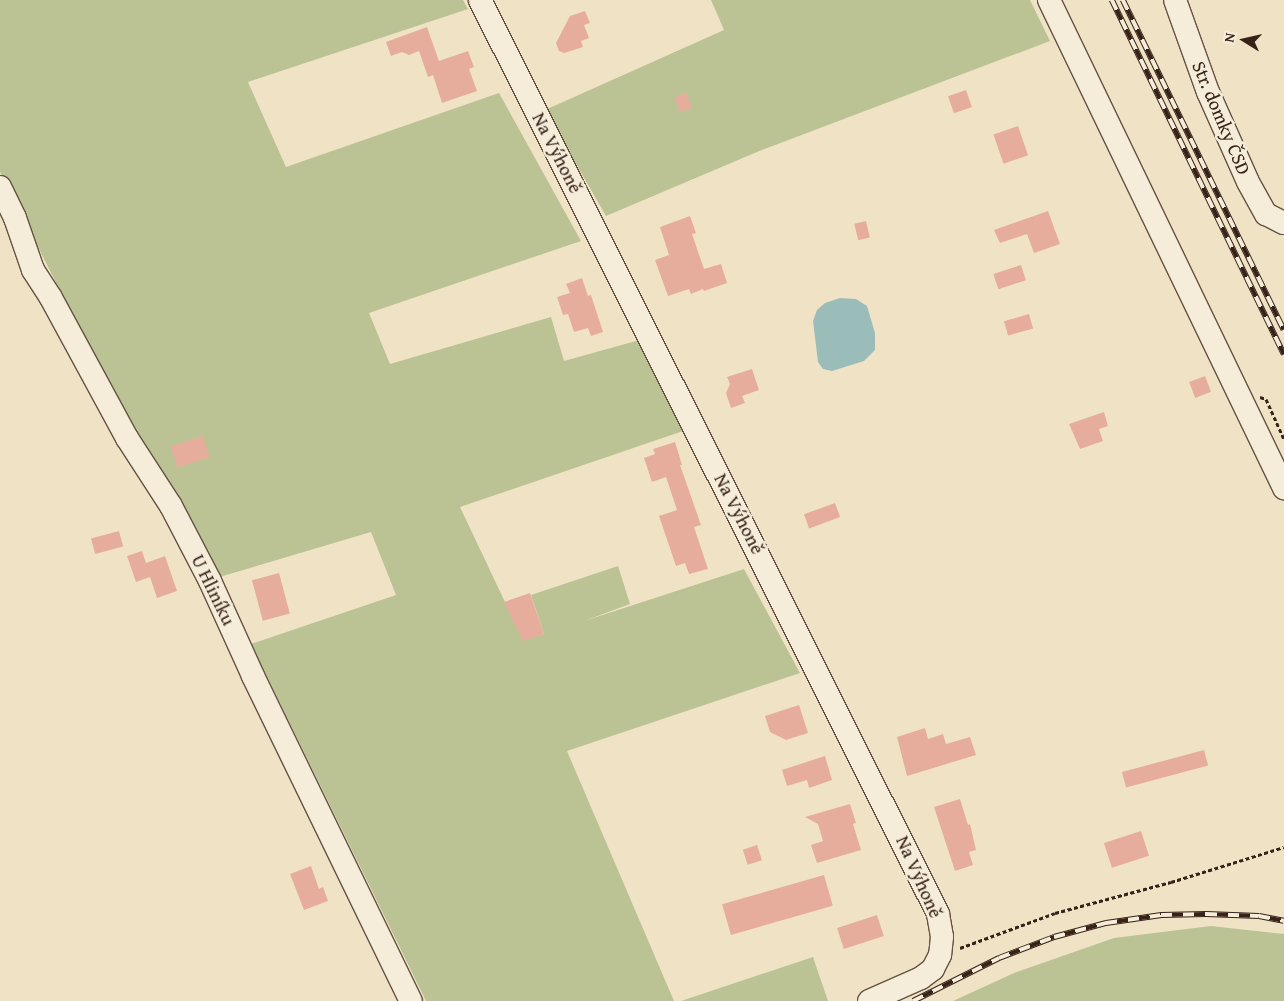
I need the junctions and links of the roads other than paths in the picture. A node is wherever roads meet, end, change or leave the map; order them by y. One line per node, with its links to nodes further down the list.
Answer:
1 (480, 0): 8 (street, Na Výhoně)
2 (1049, 0): 6 (street)
3 (1175, 0): 5 (street, Str. domky ČSD)
4 (0, 188): 7 (street, U Hliníku)
5 (1284, 223)
6 (1284, 488)
7 (411, 1001)
8 (869, 1001)

